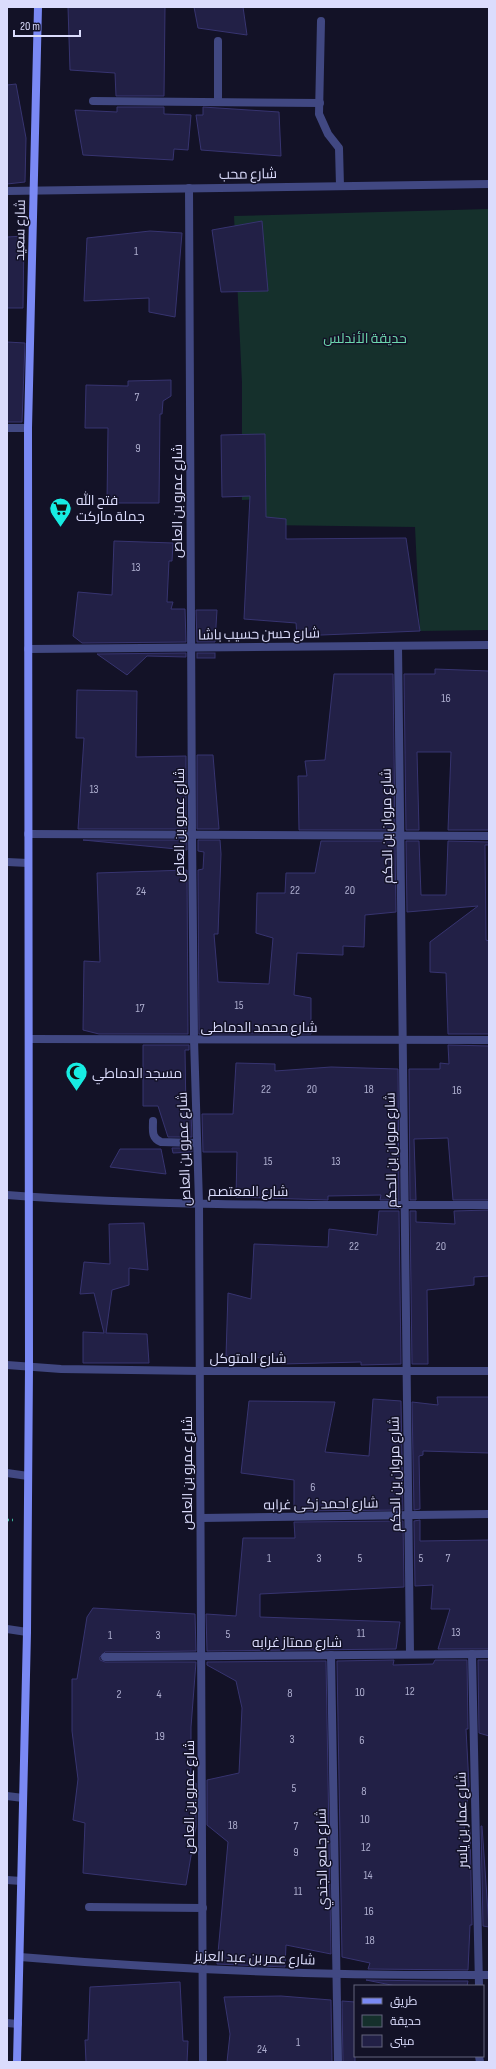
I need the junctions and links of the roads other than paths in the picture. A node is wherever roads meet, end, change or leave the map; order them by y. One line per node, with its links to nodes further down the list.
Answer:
1 (38, 7): 10 (street, شارع سعيد)
2 (321, 21): 6 (street)
3 (218, 41): 5 (street)
4 (93, 101): 5 (street)
5 (218, 102): 6 (street)
6 (320, 103): 8 (street)
7 (489, 184): 8 (street, شارع محب)
8 (340, 186): 9 (street, شارع محب)
9 (189, 188): 10 (street, شارع محب); 16 (street, شارع عمرو بن العاص)
10 (34, 191): 11 (street, شارع محب); 13 (street, شارع سعيد)
11 (7, 192)
12 (7, 428): 13 (street)
13 (28, 428): 17 (street, شارع سعيد)
14 (489, 645): 15 (street, شارع حسن حسيب باشا)
15 (398, 646): 16 (street, شارع حسن حسيب باشا); 20 (street, شارع مروان بن الحكم)
16 (191, 648): 17 (street, شارع حسن حسيب باشا); 19 (street, شارع عمرو بن العاص)
17 (28, 649): 18 (street, شارع سعيد)
18 (28, 834): 19 (street); 23 (street, شارع سعيد)
19 (192, 835): 20 (street); 25 (street, شارع عمرو بن العاص)
20 (400, 835): 21 (street); 26 (street, شارع مروان بن الحكم)
21 (489, 836)
22 (7, 862): 23 (street)
23 (28, 863): 24 (street, شارع سعيد)
24 (29, 1039): 25 (street, شارع محمد الدماطى); 31 (street, شارع سعيد)
25 (194, 1040): 26 (street, شارع محمد الدماطى); 29 (street, شارع عمرو بن العاص)
26 (403, 1040): 27 (street, شارع محمد الدماطى); 33 (street, شارع مروان بن الحكم)
27 (489, 1040)
28 (153, 1121): 29 (street)
29 (197, 1143): 32 (street, شارع عمرو بن العاص)
30 (7, 1195): 31 (street, شارع المعتصم)
31 (29, 1197): 32 (street, شارع المعتصم); 36 (street, شارع سعيد)
32 (199, 1203): 33 (street, شارع المعتصم); 37 (street, شارع عمرو بن العاص)
33 (405, 1205): 34 (street, شارع المعتصم); 38 (street, شارع مروان بن الحكم)
34 (489, 1205)
35 (7, 1365): 36 (street, شارع المتوكل)
36 (29, 1367): 37 (street, شارع المتوكل); 41 (street, شارع سعيد)
37 (200, 1371): 38 (street, شارع المتوكل); 44 (street, شارع عمرو بن العاص)
38 (407, 1371): 39 (street, شارع المتوكل); 43 (street, شارع مروان بن الحكم)
39 (489, 1371)
40 (7, 1473): 41 (street)
41 (28, 1476): 46 (street, شارع سعيد)
42 (489, 1514): 43 (street, شارع احمد زكى غرابه)
43 (409, 1516): 44 (street, شارع احمد زكى غرابه); 47 (street, شارع مروان بن الحكم)
44 (201, 1518): 51 (street, شارع عمرو بن العاص)
45 (7, 1629): 46 (street)
46 (27, 1632): 54 (street, شارع سعيد)
47 (410, 1654): 48 (street, شارع ممتاز غرابه); 50 (street, شارع ممتاز غرابه)
48 (472, 1654): 49 (street, شارع ممتاز غرابه); 63 (street, شارع عمار بن ياسر)
49 (489, 1654)
50 (331, 1655): 51 (street, شارع ممتاز غرابه); 61 (street, شارع جامع الجندي)
51 (201, 1656): 52 (street, شارع ممتاز غرابه); 58 (street, شارع عمرو بن العاص)
52 (105, 1657)
53 (7, 1796): 54 (street)
54 (23, 1798): 56 (street, شارع سعيد)
55 (7, 1880): 56 (street)
56 (21, 1881): 59 (street, شارع سعيد)
57 (89, 1907): 58 (street)
58 (203, 1908): 60 (street, شارع عمرو بن العاص)
59 (20, 1956): 60 (street, شارع عمر بن عبد العزيز); 66 (street, شارع سعيد)
60 (203, 1969): 61 (street, شارع عمر بن عبد العزيز); 68 (street, شارع عمرو بن العاص)
61 (337, 1974): 63 (street, شارع عمر بن عبد العزيز); 69 (street, شارع جامع الجندي)
62 (489, 1975): 63 (street, شارع عمر بن عبد العزيز)
63 (478, 1976): 64 (street, شارع عمار بن ياسر)
64 (478, 1985)
65 (7, 2023): 66 (street)
66 (18, 2024): 67 (street, شارع سعيد)
67 (17, 2062)
68 (203, 2062)
69 (338, 2062)

